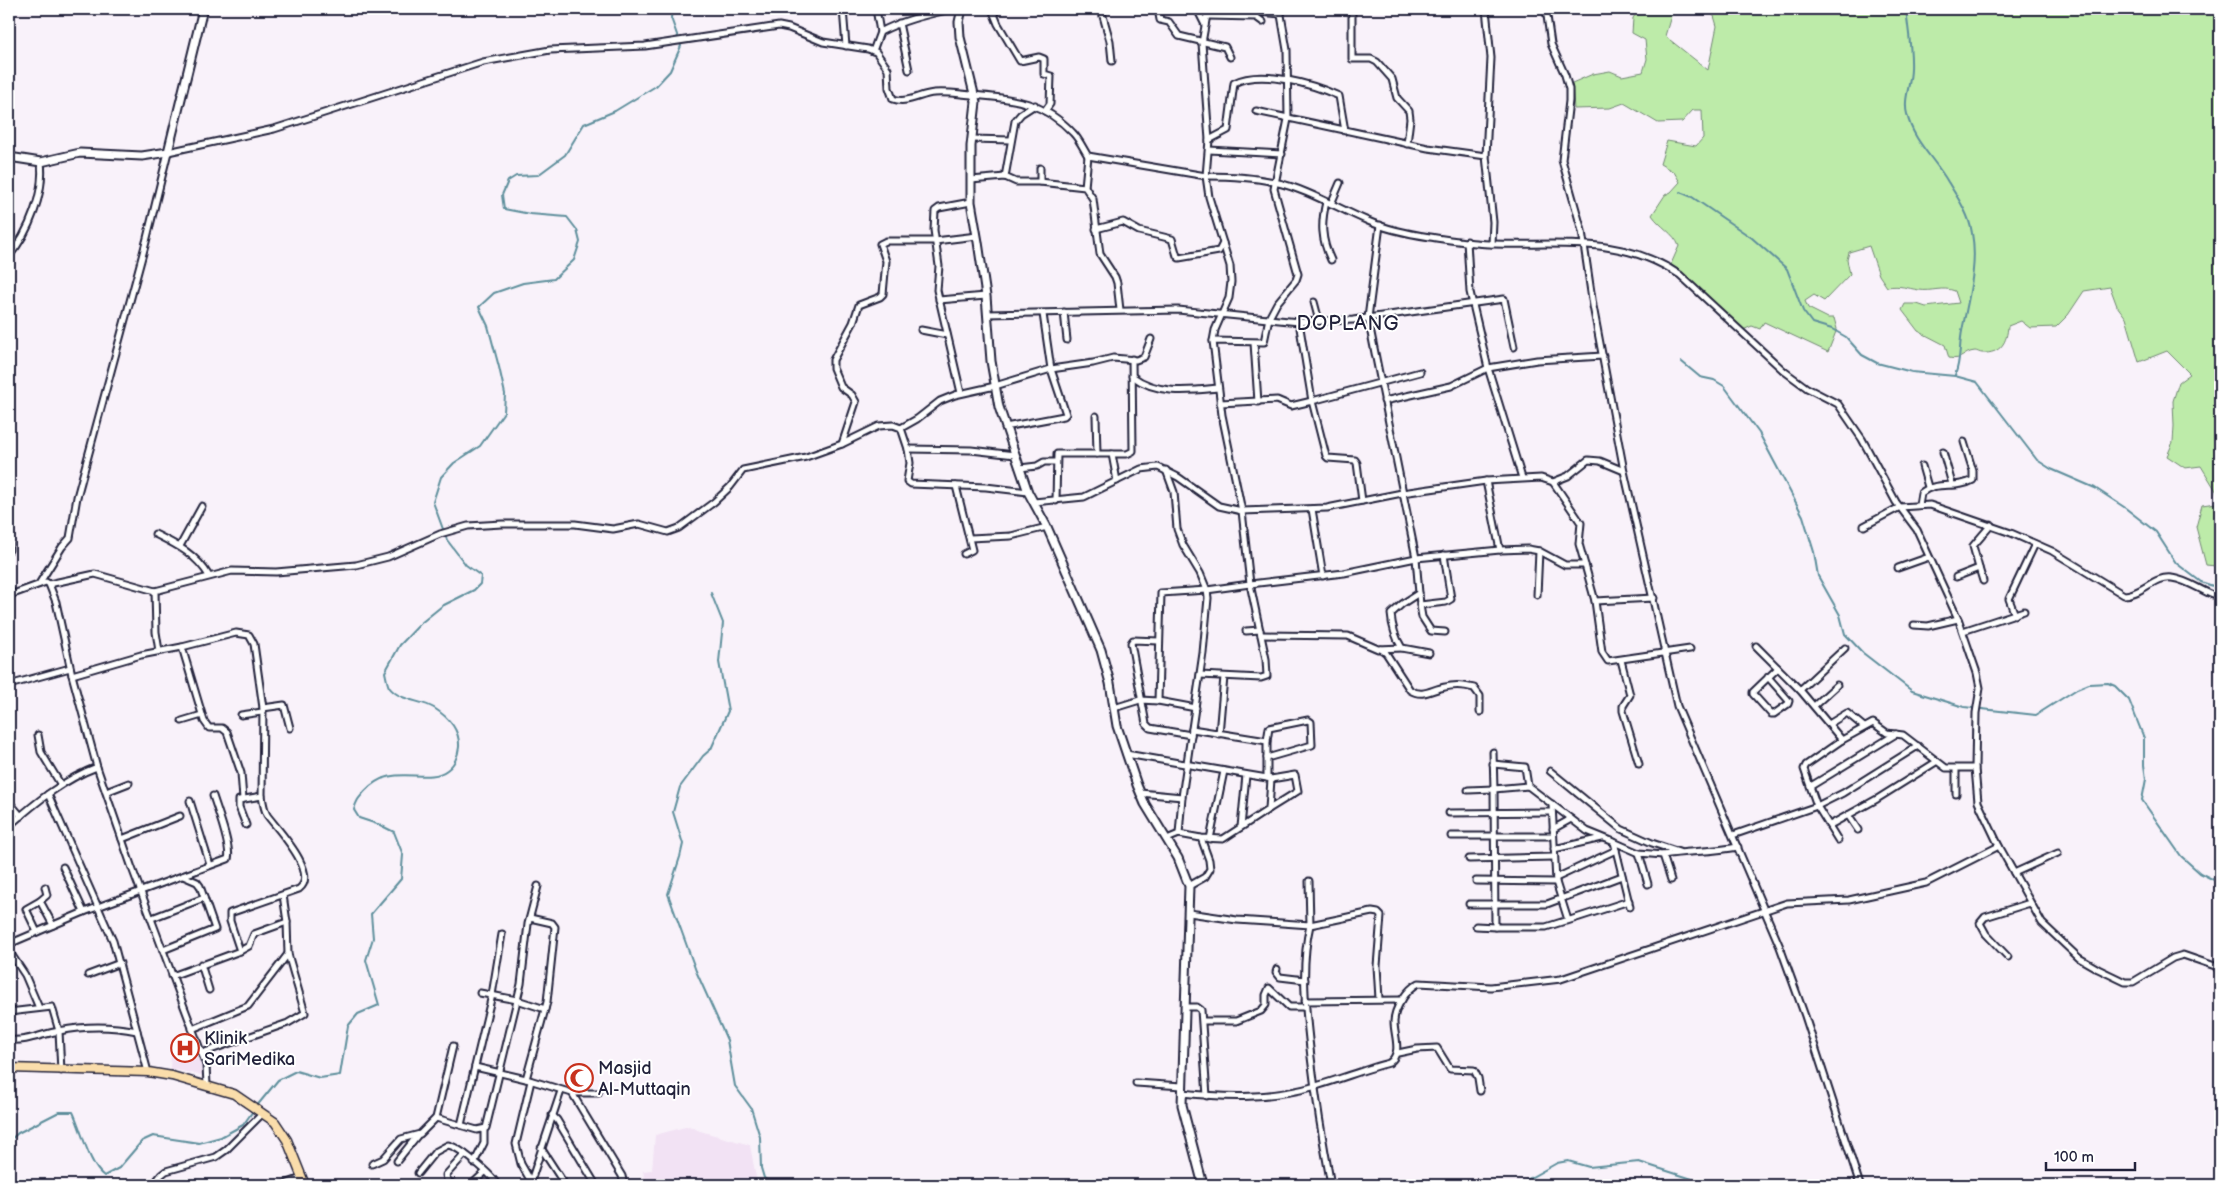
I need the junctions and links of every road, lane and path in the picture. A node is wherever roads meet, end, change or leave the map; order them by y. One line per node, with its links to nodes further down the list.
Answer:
1 (203, 9): 37 (street)
2 (843, 9): 20 (street)
3 (876, 9): 18 (street)
4 (951, 9): 16 (street)
5 (962, 9): 26 (street)
6 (992, 9): 28 (street)
7 (1101, 9): 23 (street)
8 (1158, 9): 19 (street)
9 (1197, 9): 17 (street)
10 (1208, 9): 15 (street)
11 (1352, 9): 35 (street)
12 (1486, 9): 40 (street)
13 (1546, 9): 58 (street)
14 (1280, 11): 15 (street); 25 (street)
15 (1208, 16): 17 (street)
16 (899, 22): 18 (street); 24 (street)
17 (1205, 25): 19 (street)
18 (880, 32): 21 (street)
19 (1202, 42): 22 (street); 34 (street)
20 (846, 46): 21 (street); 37 (street)
21 (873, 51): 26 (street)
22 (1230, 57)
23 (1112, 61)
24 (909, 70)
25 (1289, 81): 30 (street); 31 (street); 34 (street)
26 (974, 95): 27 (street); 32 (street)
27 (1035, 105): 28 (street); 33 (street)
28 (1045, 111): 39 (street)
29 (1256, 112): 30 (street)
30 (1288, 117): 31 (street); 38 (street)
31 (1345, 131): 35 (street)
32 (972, 139): 33 (street); 46 (street)
33 (1011, 140): 45 (street)
34 (1209, 140): 36 (street)
35 (1407, 144): 40 (street)
36 (1209, 150): 38 (street); 44 (street)
37 (168, 152): 42 (street); 151 (street)
38 (1282, 154): 48 (street)
39 (1088, 156): 44 (street); 50 (street)
40 (1486, 156): 60 (street)
41 (9, 157): 42 (street)
42 (41, 162): 61 (street)
43 (1040, 168): 47 (street)
44 (1206, 176): 48 (street); 59 (street)
45 (1005, 177): 46 (street); 47 (street)
46 (971, 180): 51 (street)
47 (1040, 182): 50 (street)
48 (1274, 182): 52 (street); 72 (street)
49 (1340, 183): 52 (street)
50 (1085, 187): 54 (street)
51 (971, 202): 55 (street); 56 (street)
52 (1328, 203): 53 (street); 62 (street)
53 (1380, 225): 57 (street); 73 (street)
54 (1096, 229): 59 (street); 67 (street)
55 (977, 236): 56 (street); 63 (street)
56 (935, 240): 64 (street); 101 (street)
57 (1467, 241): 60 (street); 66 (street)
58 (1583, 243): 60 (street); 83 (street); 127 (street)
59 (1223, 244): 69 (street)
60 (1492, 244)
61 (9, 256)
62 (1331, 260)
63 (986, 296): 64 (street); 70 (street)
64 (940, 300): 77 (street)
65 (1314, 302): 74 (street)
66 (1472, 302): 73 (street); 82 (street); 85 (street)
67 (1120, 310): 68 (street); 69 (street)
68 (1064, 312): 71 (street); 79 (street)
69 (1222, 313): 72 (street); 80 (street)
70 (987, 314): 71 (street); 90 (street)
71 (1043, 314): 86 (street)
72 (1269, 318): 75 (street); 81 (street)
73 (1368, 318): 74 (street); 89 (street)
74 (1319, 321): 75 (street)
75 (1299, 322): 93 (street)
76 (921, 330): 77 (street)
77 (947, 335): 92 (street)
78 (1151, 339): 84 (street)
79 (1067, 340)
80 (1213, 341): 81 (street); 91 (street)
81 (1254, 343): 95 (street)
82 (1514, 347)
83 (1603, 356): 85 (street); 111 (street)
84 (1132, 359): 86 (street); 88 (street)
85 (1488, 368): 94 (street); 112 (street)
86 (1051, 369): 90 (street); 98 (street)
87 (1420, 372): 89 (street)
88 (1132, 376): 91 (street); 105 (street)
89 (1380, 384): 93 (street); 94 (street)
90 (995, 386): 92 (street); 98 (street)
91 (1218, 388): 96 (street)
92 (961, 393): 99 (street)
93 (1312, 401): 95 (street); 122 (street)
94 (1384, 401): 120 (street)
95 (1258, 402): 96 (street)
96 (1220, 403): 128 (street)
97 (1096, 416): 104 (street)
98 (1005, 427): 106 (street)
99 (901, 428): 101 (street); 102 (street)
100 (1964, 442): 116 (street)
101 (842, 444): 147 (street)
102 (908, 448): 106 (street); 117 (street)
103 (1942, 452): 116 (street)
104 (1097, 454): 105 (street); 107 (street)
105 (1112, 454): 113 (street)
106 (1015, 455): 109 (street)
107 (1056, 462): 109 (street); 121 (street)
108 (1922, 466): 118 (street)
109 (1020, 468): 119 (street)
110 (1166, 470): 113 (street); 128 (street); 154 (street)
111 (1624, 471): 115 (street); 160 (street)
112 (1522, 478): 114 (street); 115 (street)
113 (1117, 481): 121 (street)
114 (1486, 481): 120 (street); 138 (street)
115 (1553, 482): 144 (street)
116 (1952, 484): 118 (street)
117 (956, 486): 119 (street); 134 (street)
118 (1928, 487): 124 (street)
119 (1028, 492): 123 (street)
120 (1402, 493): 122 (street); 143 (street)
121 (1056, 501): 123 (street)
122 (1362, 501): 126 (street)
123 (1034, 502): 131 (street)
124 (1919, 505): 127 (street); 129 (street)
125 (202, 506): 136 (street)
126 (1312, 508): 128 (street); 148 (street)
127 (1900, 508): 130 (street); 142 (street)
128 (1242, 511): 153 (street)
129 (1991, 525): 135 (street); 146 (street)
130 (1864, 526)
131 (1047, 527): 134 (street); 194 (street)
132 (9, 534): 137 (street)
133 (155, 534): 136 (street)
134 (970, 538): 140 (street)
135 (2035, 544): 159 (street); 164 (street)
136 (180, 546): 147 (street)
137 (9, 550)
138 (1500, 550): 139 (street); 141 (street)
139 (1538, 551): 144 (street); 158 (street)
140 (964, 554)
141 (1444, 555): 143 (street); 162 (street)
142 (1930, 556): 145 (street); 165 (street)
143 (1416, 558): 148 (street); 157 (street)
144 (1585, 566): 161 (street)
145 (1898, 568)
146 (1978, 568): 149 (street); 150 (street)
147 (209, 576): 155 (street)
148 (1323, 576): 153 (street)
149 (1956, 577)
150 (1983, 581)
151 (39, 584): 152 (street); 156 (street)
152 (49, 584): 155 (street); 182 (street)
153 (1250, 584): 154 (street); 169 (street)
154 (1207, 590): 171 (street); 185 (street)
155 (155, 591): 178 (street)
156 (10, 593)
157 (1419, 593): 162 (street); 174 (street)
158 (1537, 595)
159 (2220, 595)
160 (1654, 598): 161 (street); 180 (street)
161 (1595, 601): 181 (street)
162 (1420, 605): 170 (street)
163 (2024, 611): 164 (street)
164 (2015, 615): 168 (street)
165 (1958, 619): 166 (street); 168 (street)
166 (1914, 625)
167 (1246, 631): 169 (street)
168 (1962, 631): 219 (street)
169 (1260, 632): 176 (street); 186 (street)
170 (1445, 632)
171 (1159, 641): 191 (street); 192 (street)
172 (1756, 646): 183 (street)
173 (182, 648): 178 (street); 196 (street); 198 (street)
174 (1402, 648): 176 (street); 179 (street)
175 (1845, 648): 190 (street)
176 (1381, 649): 197 (street)
177 (1690, 649): 180 (street)
178 (159, 651): 184 (street)
179 (1429, 653)
180 (1666, 653): 181 (street); 258 (street)
181 (1621, 660): 216 (street)
182 (70, 668): 184 (street); 188 (street)
183 (1778, 668): 187 (street); 190 (street)
184 (72, 675): 217 (street)
185 (1200, 675): 186 (street); 195 (street)
186 (1224, 677): 205 (street)
187 (1768, 677): 187 (street)
188 (9, 685)
189 (1836, 685): 193 (street)
190 (1800, 690): 193 (street)
191 (1140, 700): 192 (street); 194 (street); 204 (street)
192 (1158, 700): 195 (street)
193 (1814, 706): 201 (street)
194 (1114, 708): 212 (street)
195 (1196, 708): 204 (street)
196 (262, 710): 199 (street); 203 (street); 236 (street)
197 (1480, 712)
198 (202, 715): 200 (street); 238 (street)
199 (241, 715)
200 (182, 721)
201 (1829, 724): 202 (street); 208 (street)
202 (1864, 727): 206 (street); 208 (street)
203 (290, 728)
204 (1191, 732): 205 (street); 218 (street)
205 (1219, 734): 209 (street)
206 (1897, 734): 210 (street); 228 (street)
207 (38, 735): 226 (street)
208 (1842, 740): 228 (street)
209 (1267, 741): 213 (street); 213 (street)
210 (1918, 746): 214 (street); 242 (street)
211 (1493, 752): 215 (street)
212 (1126, 754): 218 (street); 232 (street)
213 (1267, 758): 224 (street)
214 (1936, 762): 220 (street); 247 (street)
215 (1493, 764): 227 (street); 230 (street)
216 (1639, 764)
217 (97, 766): 226 (street); 231 (street)
218 (1186, 766): 221 (street); 237 (street)
219 (1975, 768): 220 (street); 269 (street)
220 (1956, 769): 234 (street)
221 (1224, 771): 223 (street); 266 (street)
222 (1550, 771): 273 (street)
223 (1246, 775): 224 (street); 254 (street)
224 (1269, 778): 243 (street); 243 (street)
225 (128, 782): 231 (street)
226 (61, 785): 233 (street)
227 (1528, 786): 230 (street); 241 (street)
228 (1811, 786): 242 (street)
229 (1468, 790): 230 (street)
230 (1494, 790): 246 (street)
231 (106, 792): 264 (street)
232 (1140, 793): 237 (street); 265 (street)
233 (48, 794): 248 (street); 302 (street)
234 (1956, 794)
235 (213, 796): 280 (street)
236 (262, 796): 238 (street); 295 (street)
237 (1182, 797): 257 (street)
238 (243, 799): 251 (street)
239 (190, 801): 280 (street)
240 (9, 802): 248 (street)
241 (1552, 804): 244 (street); 250 (street)
242 (1817, 806): 253 (street); 258 (street)
243 (1269, 809): 254 (street)
244 (1552, 812): 246 (street); 255 (street)
245 (1449, 813): 246 (street)
246 (1494, 813): 261 (street)
247 (1848, 815): 253 (street); 256 (street)
248 (21, 816): 252 (street)
249 (180, 816): 264 (street)
250 (1571, 819): 255 (street); 263 (street)
251 (246, 825)
252 (9, 826)
253 (1830, 826): 267 (street)
254 (1241, 827): 266 (street)
255 (1553, 829): 260 (street)
256 (1858, 830)
257 (1179, 834): 262 (street); 265 (street)
258 (1733, 835): 270 (street)
259 (1451, 836): 261 (street)
260 (1553, 836): 261 (street); 271 (street)
261 (1494, 837): 278 (street)
262 (1201, 838): 266 (street); 292 (street)
263 (1602, 838): 268 (street); 271 (street)
264 (122, 839): 294 (street)
265 (1167, 839): 292 (street)
266 (1210, 839)
267 (1838, 840)
268 (1614, 842): 272 (street); 274 (street)
269 (1999, 846): 282 (street); 304 (street)
270 (1738, 847): 273 (street); 304 (street)
271 (1554, 849): 277 (street)
272 (1616, 850): 284 (street); 286 (street)
273 (1679, 852): 276 (street)
274 (1639, 853): 276 (street); 290 (street)
275 (2058, 853): 282 (street)
276 (1663, 855): 287 (street)
277 (1554, 857): 278 (street); 286 (street)
278 (1494, 858): 279 (street); 285 (street)
279 (1469, 859)
280 (210, 865): 283 (street)
281 (63, 867): 303 (street)
282 (2014, 873): 299 (street)
283 (183, 876): 294 (street); 296 (street)
284 (1622, 876): 297 (street); 308 (street)
285 (1494, 880): 286 (street); 288 (street); 301 (street)
286 (1556, 880): 297 (street)
287 (1672, 880)
288 (1476, 881)
289 (1310, 882): 312 (street)
290 (1648, 884)
291 (538, 886): 307 (street)
292 (1190, 886): 305 (street)
293 (45, 887): 298 (street)
294 (141, 892): 302 (street); 306 (street)
295 (283, 895): 309 (street); 320 (street)
296 (204, 898): 306 (street); 318 (street)
297 (1561, 898): 301 (street); 308 (street)
298 (40, 901): 311 (street); 315 (street)
299 (2030, 903): 322 (street); 326 (street)
300 (1469, 904): 301 (street)
301 (1494, 904): 314 (street)
302 (98, 907): 303 (street); 323 (street)
303 (84, 912): 311 (street)
304 (1766, 912): 335 (street); 389 (street)
305 (1189, 913): 312 (street); 337 (street)
306 (152, 918): 318 (street)
307 (530, 918): 334 (street); 339 (street)
308 (1568, 920): 310 (street); 314 (street)
309 (287, 922): 320 (street); 321 (street)
310 (1555, 924)
311 (53, 925): 315 (street)
312 (1310, 925): 329 (street); 333 (street)
313 (1476, 926): 314 (street)
314 (1495, 927)
315 (37, 932): 317 (street)
316 (502, 934): 332 (street)
317 (9, 944)
318 (163, 950): 328 (street)
319 (9, 951): 338 (street)
320 (240, 951): 324 (street)
321 (288, 954): 342 (street); 347 (street)
322 (2008, 957)
323 (120, 963): 327 (street); 344 (street)
324 (200, 964): 328 (street); 330 (street)
325 (1277, 969): 329 (street)
326 (2220, 971)
327 (88, 975)
328 (172, 976): 342 (street)
329 (1305, 980): 336 (street)
330 (209, 990)
331 (480, 993): 332 (street)
332 (492, 995): 334 (street); 349 (street)
333 (1379, 999): 335 (street); 336 (street)
334 (517, 1000): 339 (street); 353 (street)
335 (1402, 1000): 348 (street)
336 (1305, 1004): 341 (street); 357 (street)
337 (1185, 1007): 341 (street); 358 (street)
338 (39, 1008): 340 (street); 343 (street)
339 (545, 1009): 354 (street)
340 (9, 1012)
341 (1203, 1020): 363 (street)
342 (192, 1029): 347 (street)
343 (59, 1031): 344 (street); 345 (street); 351 (street)
344 (137, 1032): 352 (street)
345 (9, 1040)
346 (453, 1046): 366 (street)
347 (202, 1053): 356 (street)
348 (1398, 1053): 357 (street); 360 (street)
349 (475, 1067): 353 (street); 367 (street)
350 (9, 1068): 351 (main road)
351 (61, 1071): 352 (main road)
352 (148, 1072): 356 (main road)
353 (499, 1074): 354 (street); 368 (street)
354 (528, 1080): 359 (street); 378 (street)
355 (1136, 1083): 358 (street)
356 (207, 1085): 364 (main road)
357 (1314, 1087): 363 (street); 388 (street)
358 (1182, 1090): 363 (street); 387 (street)
359 (561, 1091): 362 (street); 365 (street)
360 (1480, 1092)
361 (598, 1093): 362 (street)
362 (572, 1094): 386 (street)
363 (1207, 1096)
364 (258, 1111): 377 (main road); 379 (street)
365 (552, 1115): 370 (street); 385 (street)
366 (436, 1118): 367 (street); 369 (street)
367 (460, 1125): 368 (street)
368 (484, 1130): 373 (street)
369 (417, 1136): 372 (street); 374 (street)
370 (541, 1148): 378 (street); 384 (street)
371 (465, 1154): 373 (street); 376 (street); 381 (street)
372 (397, 1161)
373 (474, 1163): 375 (street)
374 (372, 1164)
375 (485, 1172): 382 (street); 383 (street)
376 (418, 1173)
377 (303, 1181): 380 (street)
378 (532, 1183)
379 (153, 1185)
380 (282, 1185)
381 (454, 1185)
382 (471, 1185)
383 (497, 1185)
384 (565, 1185)
385 (596, 1185)
386 (624, 1185)
387 (1203, 1185)
388 (1332, 1185)
389 (1860, 1185)

